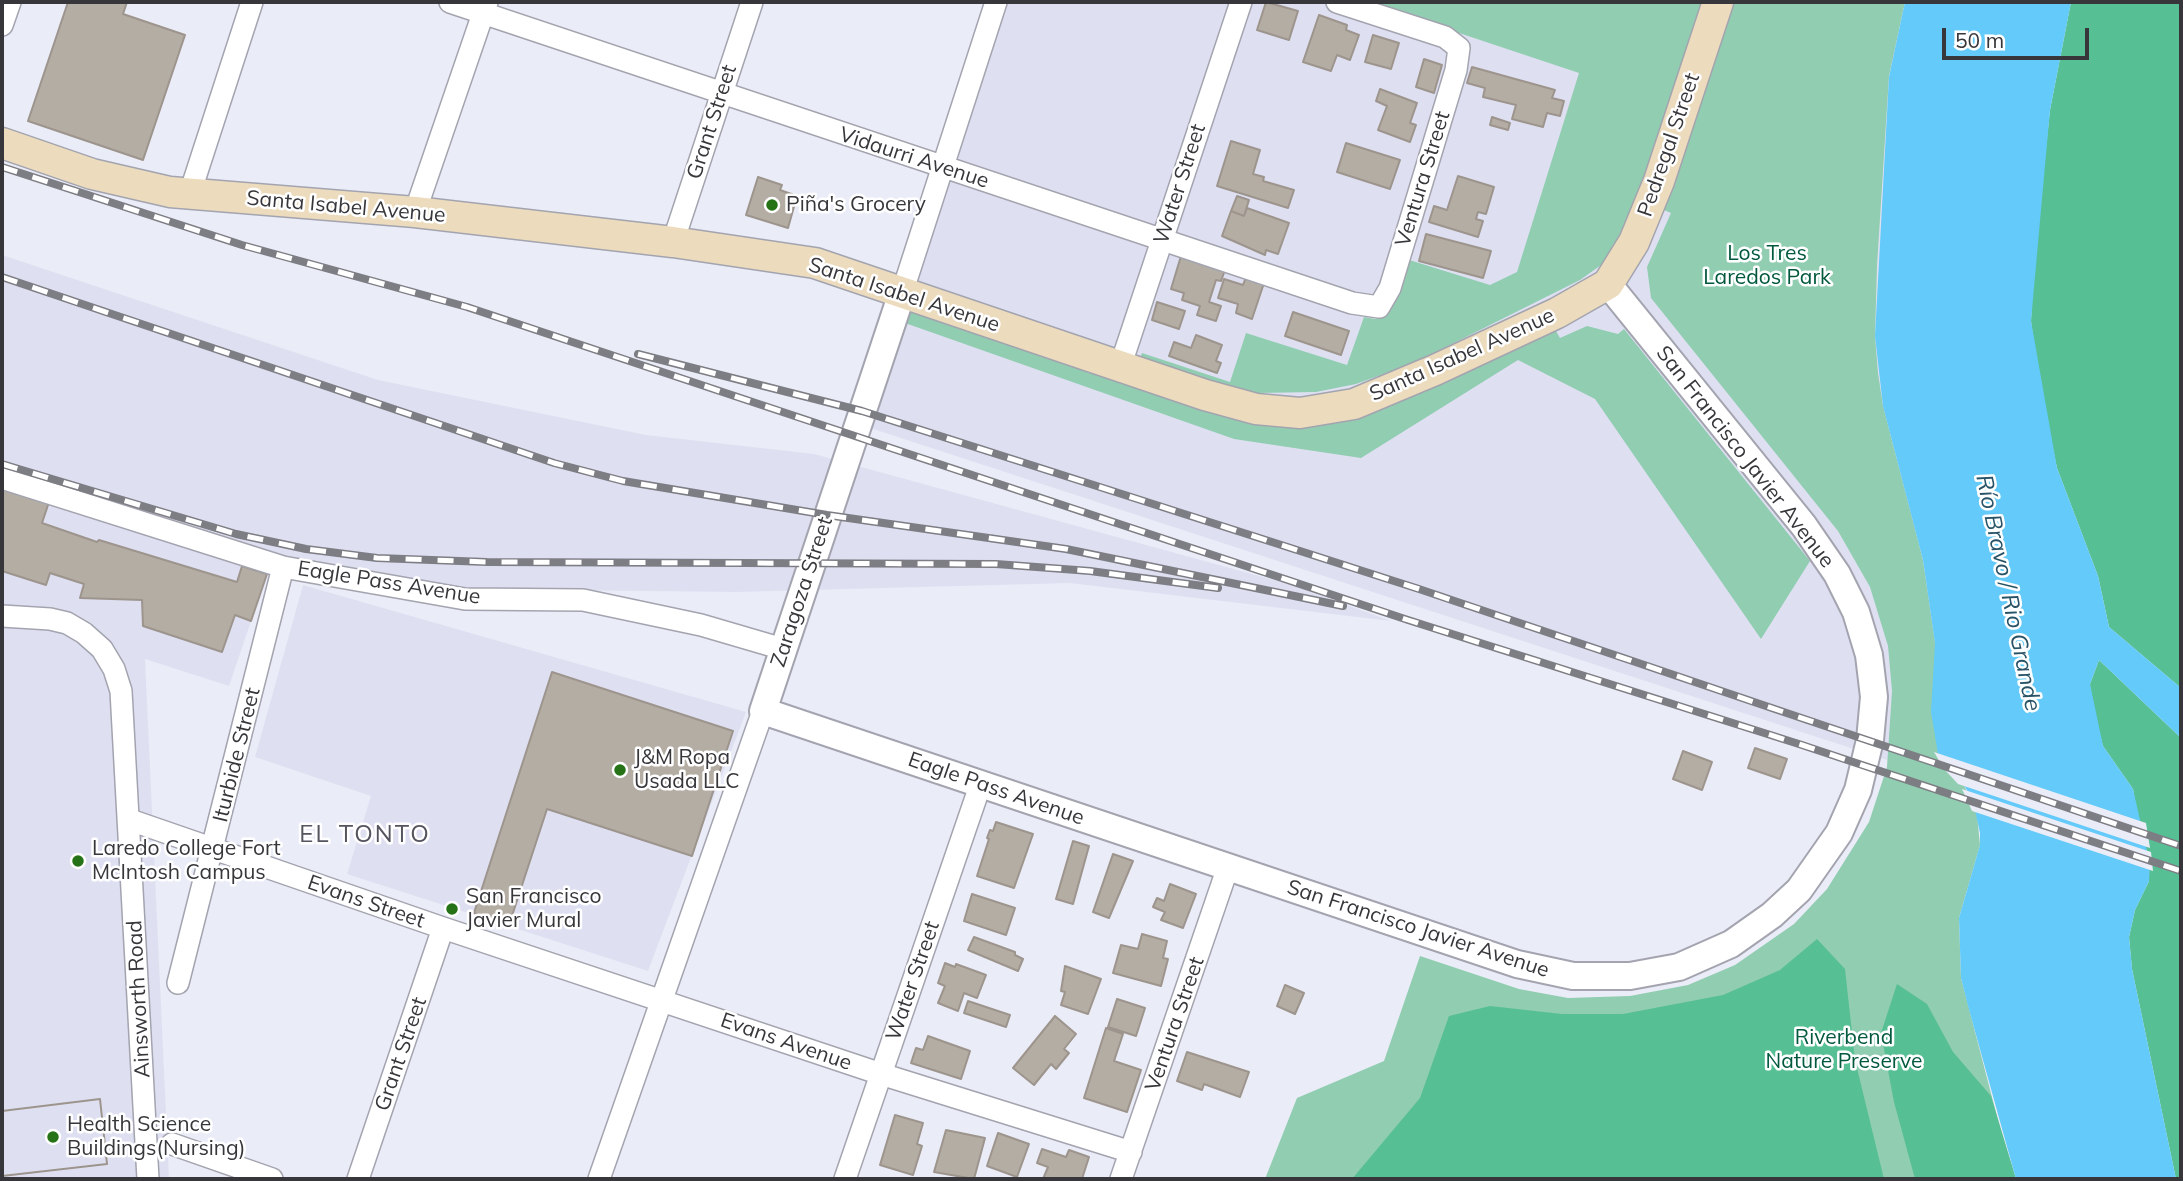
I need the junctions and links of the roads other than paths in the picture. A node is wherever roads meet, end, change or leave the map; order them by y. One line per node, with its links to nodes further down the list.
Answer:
1 (10, 2): 10 (street)
2 (252, 2): 14 (street)
3 (450, 2): 9 (street, Vidaurri Avenue)
4 (752, 2): 11 (street, Grant Street)
5 (996, 2): 13 (street, Zaragoza Street)
6 (1241, 2): 16 (street, Water Street)
7 (1337, 2): 20 (street, Ventura Street)
8 (1718, 2): 18 (main road, Pedregal Street)
9 (485, 7): 11 (street, Vidaurri Avenue); 15 (street)
10 (2, 25)
11 (721, 94): 13 (street, Vidaurri Avenue); 17 (street, Grant Street)
12 (2, 143): 14 (main road, Santa Isabel Avenue)
13 (940, 166): 16 (street, Vidaurri Avenue); 19 (street, Zaragoza Street)
14 (190, 193): 15 (main road, Santa Isabel Avenue)
15 (415, 212): 17 (main road, Santa Isabel Avenue)
16 (1161, 241): 20 (street, Vidaurri Avenue); 21 (street, Water Street)
17 (673, 242): 19 (main road, Santa Isabel Avenue)
18 (1608, 284): 21 (main road, Santa Isabel Avenue); 30 (street, San Francisco Javier Avenue)
19 (902, 293): 21 (main road, Santa Isabel Avenue); 25 (street, Zaragoza Street)
20 (1379, 307)
21 (1120, 367)
22 (2, 478): 23 (street, Eagle Pass Avenue)
23 (283, 567): 25 (street, Eagle Pass Avenue); 29 (street, Iturbide Street)
24 (2, 616): 28 (street, Ainsworth Road)
25 (783, 649): 26 (street, Zaragoza Street)
26 (763, 711): 27 (street, Eagle Pass Avenue); 33 (street, Zaragoza Street)
27 (981, 783): 30 (street, Eagle Pass Avenue); 34 (street, Water Street)
28 (130, 820): 29 (street, Evans Street); 37 (street, Ainsworth Road)
29 (213, 850): 31 (street, Evans Street); 32 (street, Iturbide Street)
30 (1228, 867): 36 (street, Ventura Street)
31 (443, 928): 33 (street, Evans Avenue); 39 (street, Grant Street)
32 (178, 983)
33 (660, 999): 34 (street, Evans Avenue); 40 (street, Zaragoza Street)
34 (881, 1074): 36 (street, Evans Avenue); 41 (street, Water Street)
35 (172, 1144): 38 (street)
36 (1131, 1152): 42 (street, Ventura Street)
37 (148, 1179)
38 (272, 1179)
39 (358, 1179)
40 (599, 1179)
41 (845, 1179)
42 (1121, 1179)

